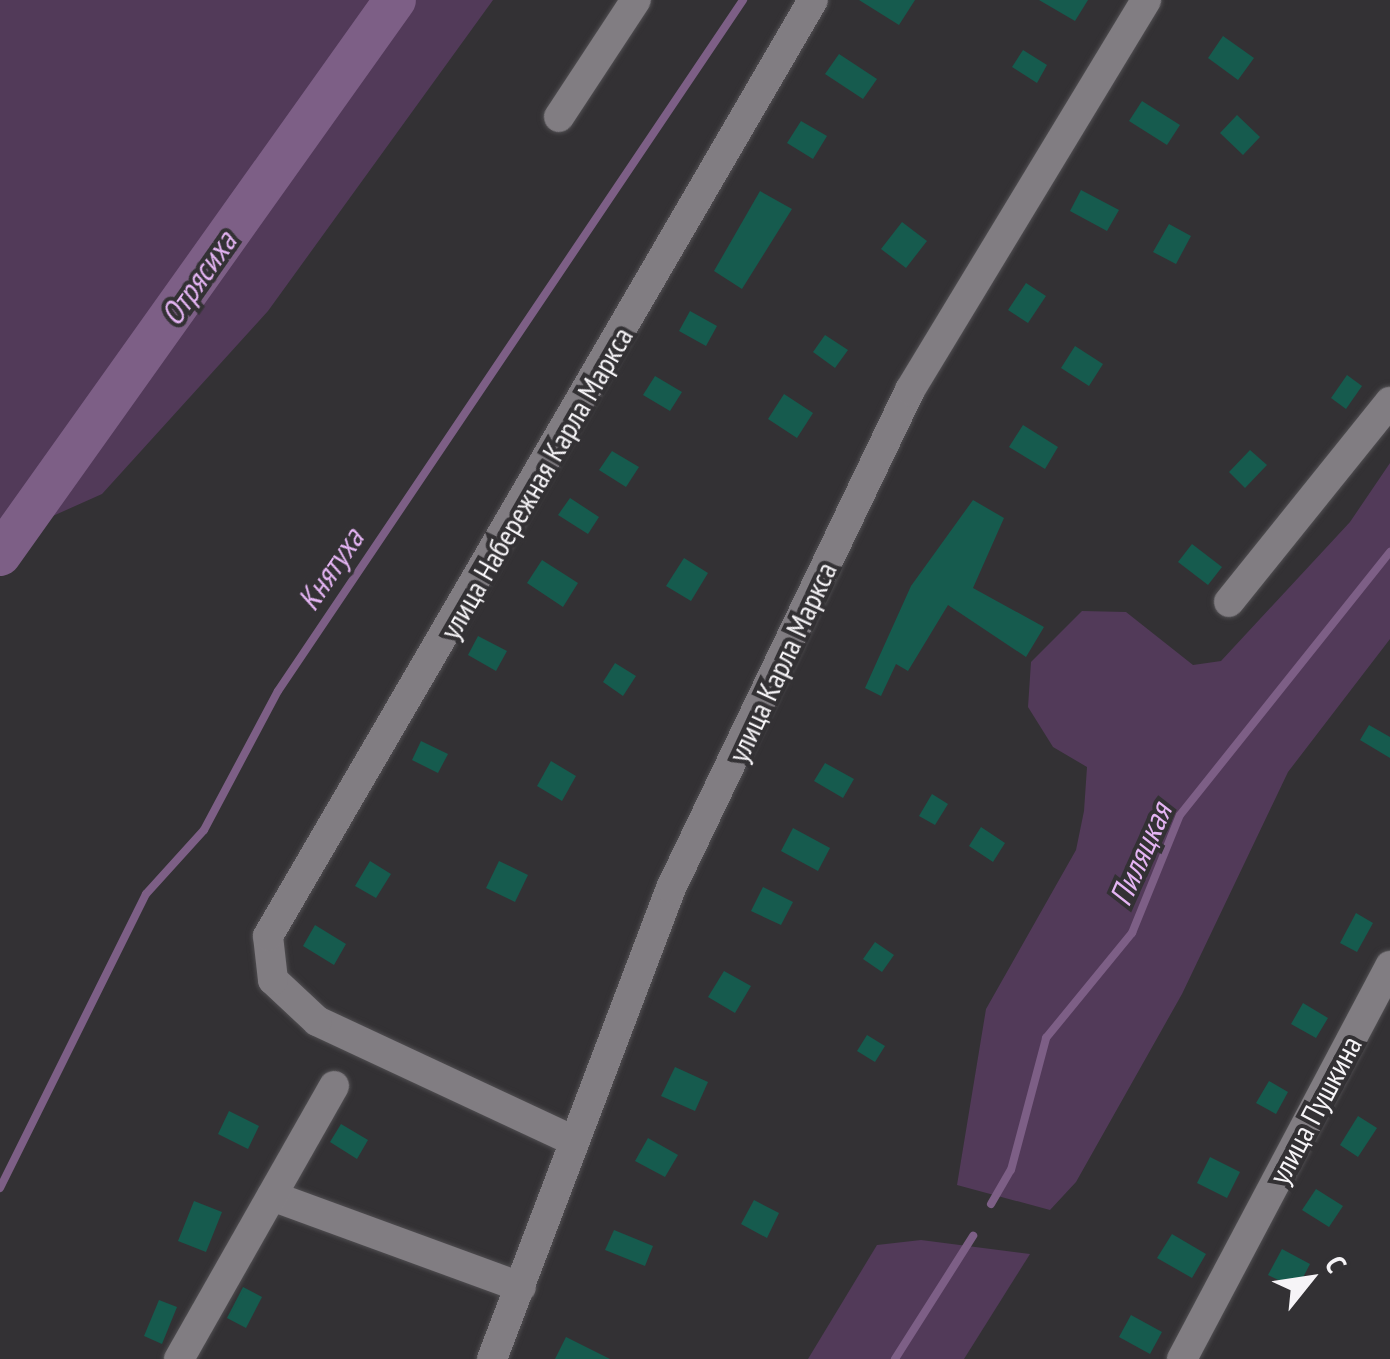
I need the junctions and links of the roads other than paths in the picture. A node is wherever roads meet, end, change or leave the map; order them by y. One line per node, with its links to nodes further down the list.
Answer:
1 (636, 0): 4 (street)
2 (813, 0): 9 (street, улица Набережная Карла Маркса)
3 (1146, 0): 9 (street, улица Карла Маркса)
4 (559, 117)
5 (1390, 402): 6 (street)
6 (1229, 602)
7 (1390, 966): 14 (street, улица Пушкина)
8 (334, 1086): 10 (street)
9 (572, 1140): 11 (street, улица Карла Маркса)
10 (272, 1196): 11 (street); 12 (street)
11 (521, 1287): 13 (street, улица Карла Маркса)
12 (179, 1359)
13 (492, 1359)
14 (1182, 1359)

